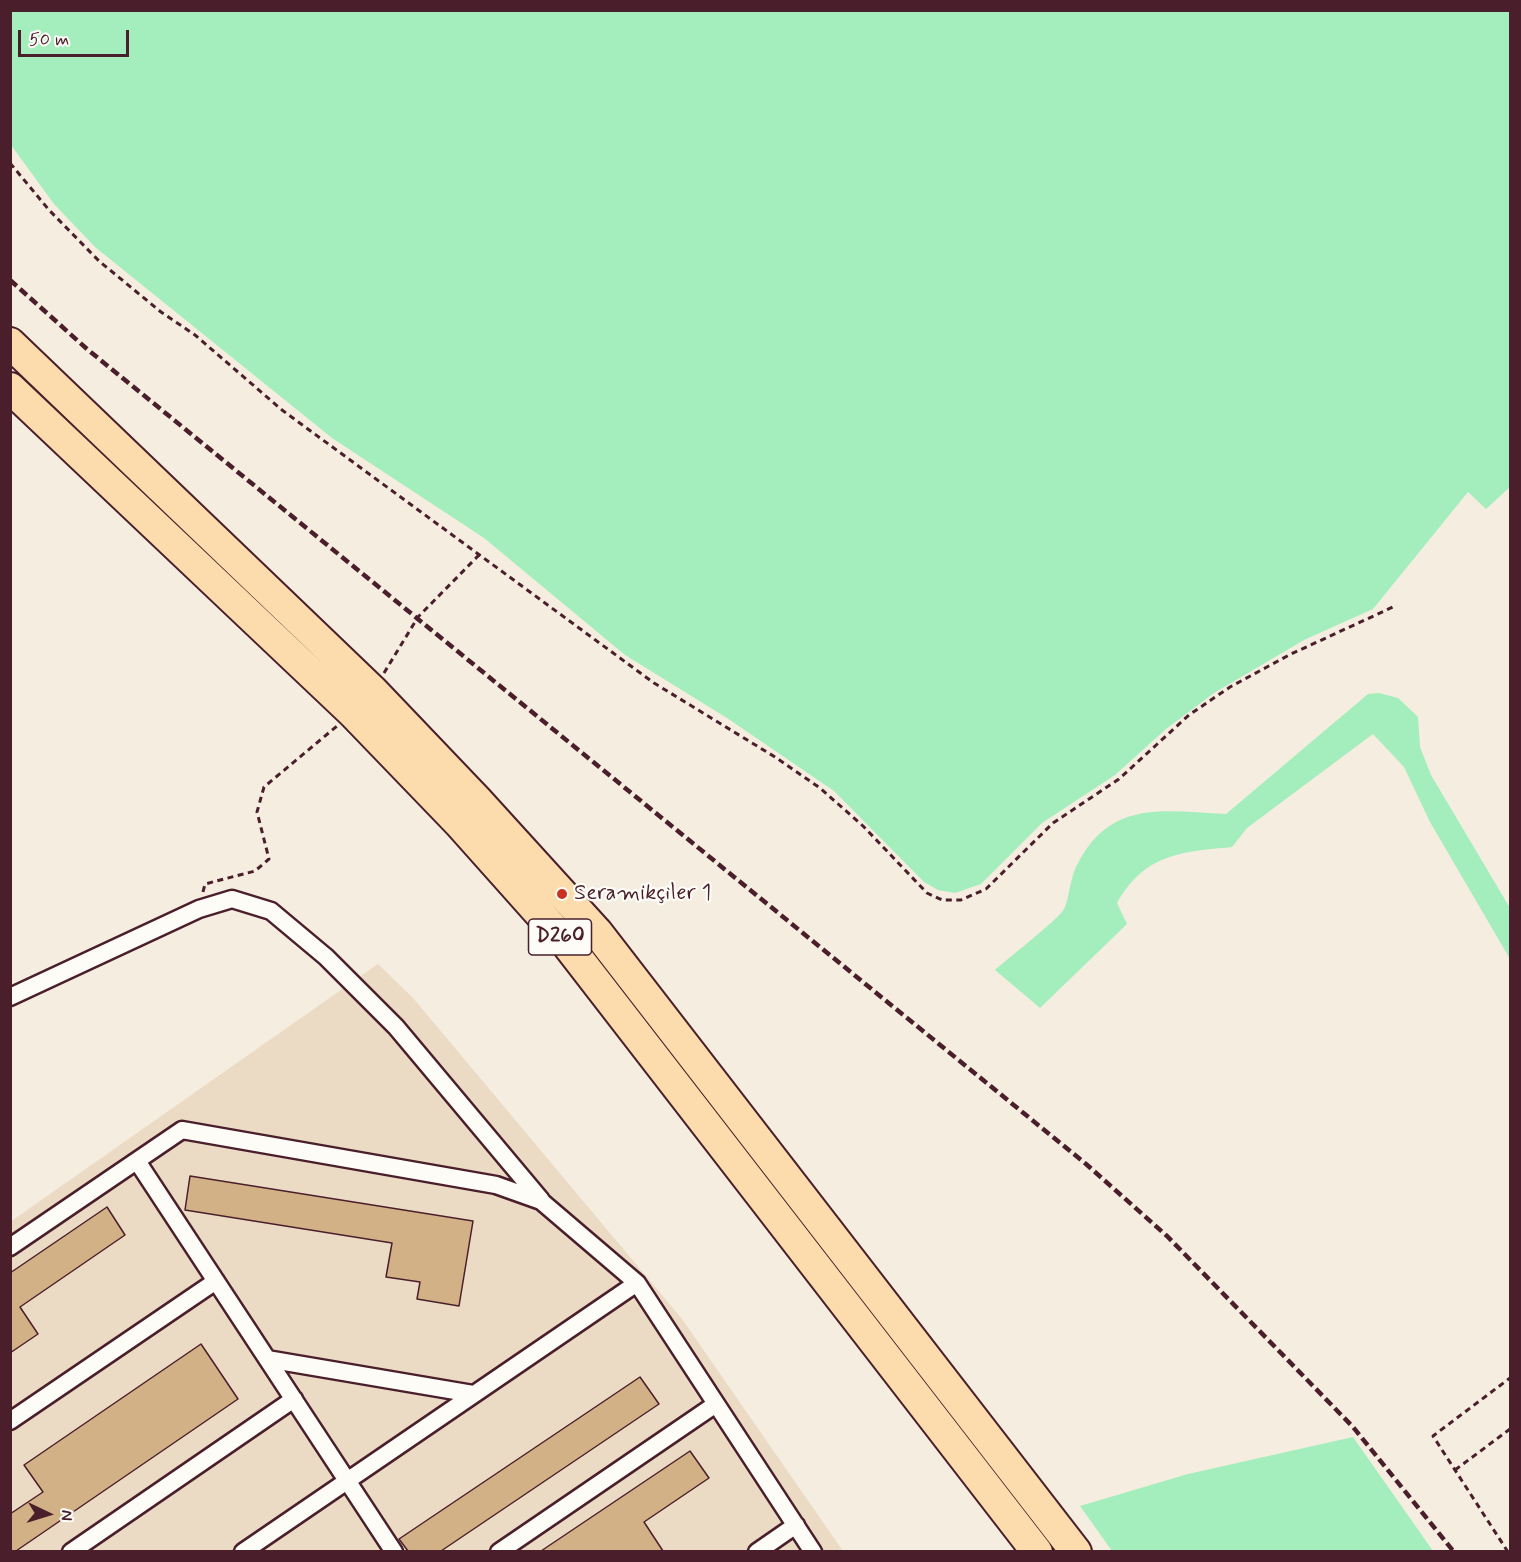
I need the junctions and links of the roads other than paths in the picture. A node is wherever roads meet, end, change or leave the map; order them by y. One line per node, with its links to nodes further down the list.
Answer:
1 (10, 343): 3 (highway, D260)
2 (10, 387): 3 (highway, D260)
3 (363, 702): 23 (highway, D260); 24 (highway, D260)
4 (10, 997): 6 (street)
5 (137, 1161): 6 (street); 7 (street); 8 (street)
6 (542, 1201): 9 (street)
7 (10, 1247)
8 (216, 1281): 10 (street); 14 (street)
9 (637, 1283): 11 (street); 13 (street)
10 (267, 1359): 11 (street); 12 (street)
11 (473, 1394): 15 (street)
12 (294, 1399): 15 (street); 17 (street)
13 (716, 1404): 16 (street); 20 (street)
14 (10, 1421)
15 (347, 1480): 18 (street); 19 (street)
16 (796, 1525): 21 (street); 22 (street)
17 (71, 1551)
18 (243, 1551)
19 (394, 1551)
20 (500, 1551)
21 (757, 1551)
22 (813, 1551)
23 (1037, 1551)
24 (1076, 1551)

